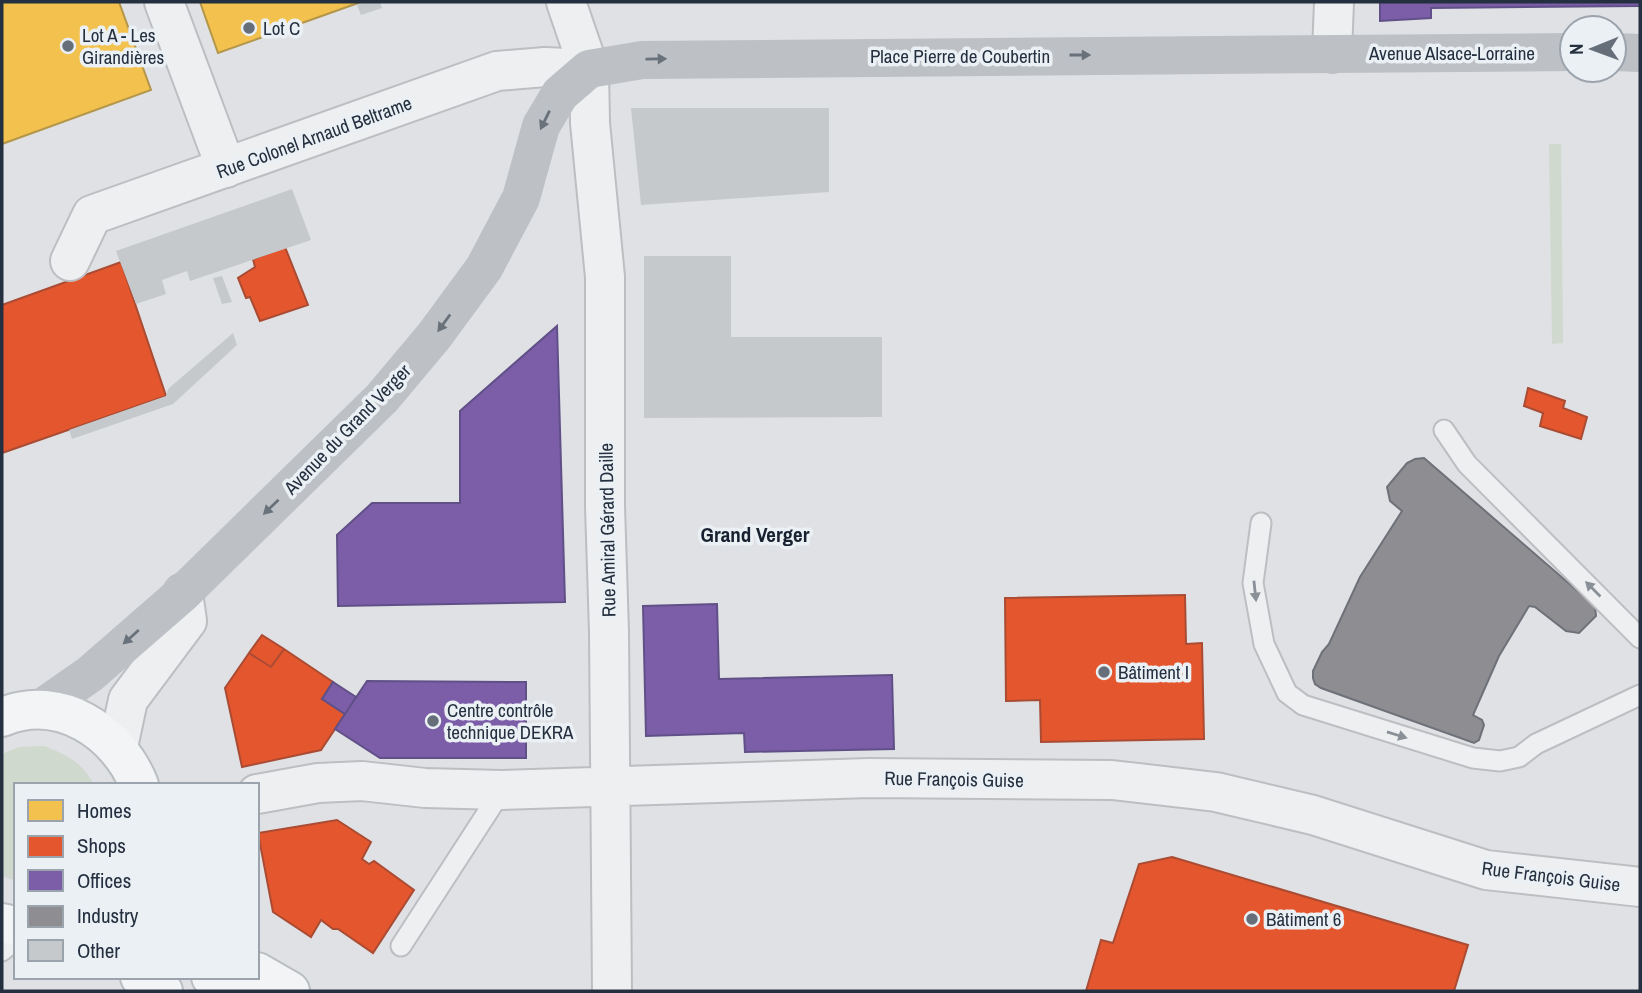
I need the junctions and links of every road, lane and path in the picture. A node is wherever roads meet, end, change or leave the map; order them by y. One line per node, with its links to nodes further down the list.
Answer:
1 (164, 2): 7 (street)
2 (566, 2): 6 (street, Rue Amiral Gérard Daille)
3 (1334, 2): 5 (street)
4 (1558, 52): 5 (main road, Avenue Alsace-Lorraine)
5 (1332, 53): 6 (main road, Place Pierre de Coubertin, one-way to 5)
6 (589, 69): 7 (street, Rue Colonel Arnaud Beltrame); 11 (main road, Avenue du Grand Verger, one-way to 11); 17 (street, Rue Amiral Gérard Daille)
7 (226, 168): 8 (street, Rue Colonel Arnaud Beltrame)
8 (70, 261)
9 (1444, 430): 12 (lane, one-way to 9)
10 (1261, 523): 13 (lane, one-way to 13)
11 (183, 593): 14 (main road, Avenue du Grand Verger, one-way to 14); 15 (street)
12 (1640, 638)
13 (1640, 695)
14 (19, 714): 15 (main road)
15 (118, 747): 16 (main road)
16 (138, 783)
17 (609, 785): 18 (street, Rue François Guise); 20 (street, Rue François Guise); 28 (street, Rue Amiral Gérard Daille)
18 (502, 790): 19 (street, Rue François Guise); 21 (lane)
19 (259, 794)
20 (1640, 887)
21 (401, 946)
22 (259, 973): 27 (main road)
23 (143, 979): 25 (main road)
24 (214, 979): 26 (main road)
25 (163, 991)
26 (233, 991)
27 (290, 991)
28 (612, 991)

